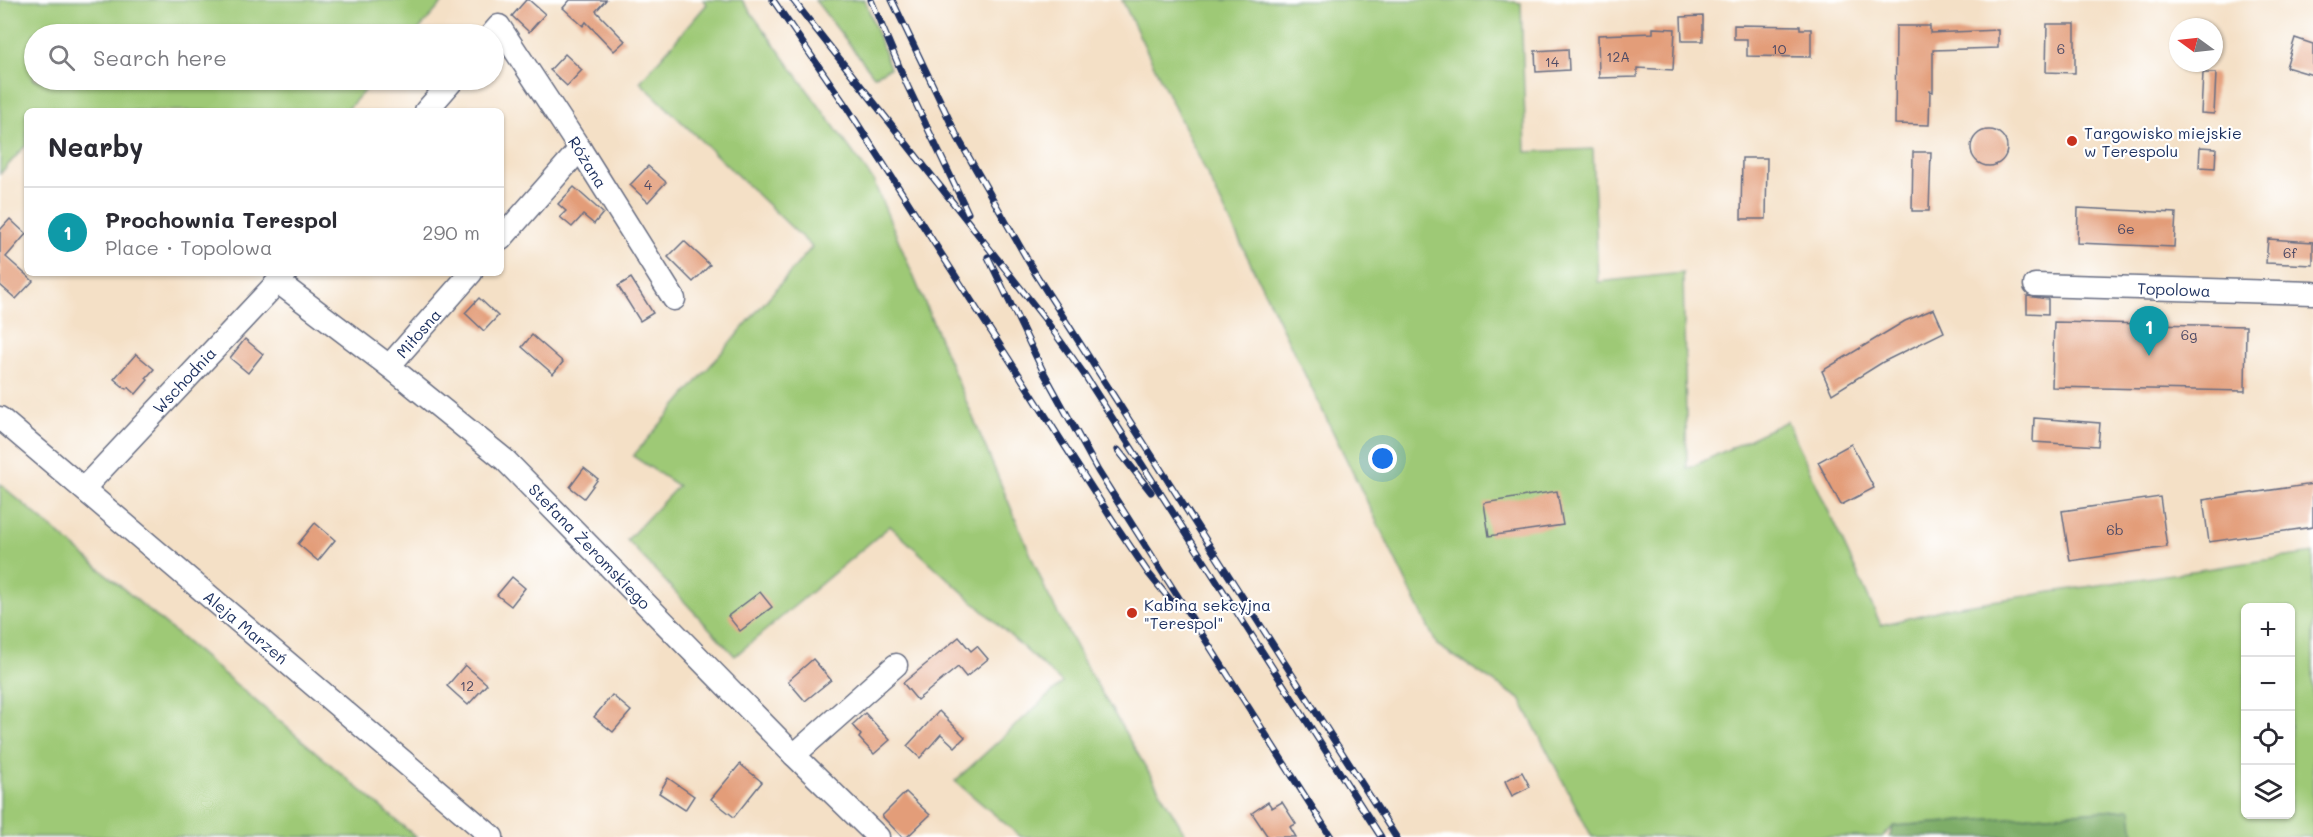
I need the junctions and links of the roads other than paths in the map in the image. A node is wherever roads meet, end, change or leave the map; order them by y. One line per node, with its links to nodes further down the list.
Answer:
1 (504, 43): 4 (street, Różana)
2 (444, 90): 3 (street)
3 (429, 108)
4 (580, 149): 5 (street); 10 (street, Różana)
5 (504, 235)
6 (468, 276): 11 (street, Miłosna)
7 (282, 278): 11 (street, Stefana Żeromskiego); 13 (street, Wschodnia)
8 (2035, 285): 9 (street, Topolowa)
9 (2313, 293)
10 (674, 299)
11 (389, 366): 15 (street, Stefana Żeromskiego)
12 (0, 418): 13 (street, Aleja Marzeń)
13 (84, 488): 16 (street, Aleja Marzeń)
14 (896, 665): 15 (street)
15 (794, 755): 17 (street, Stefana Żeromskiego)
16 (492, 837)
17 (878, 837)

